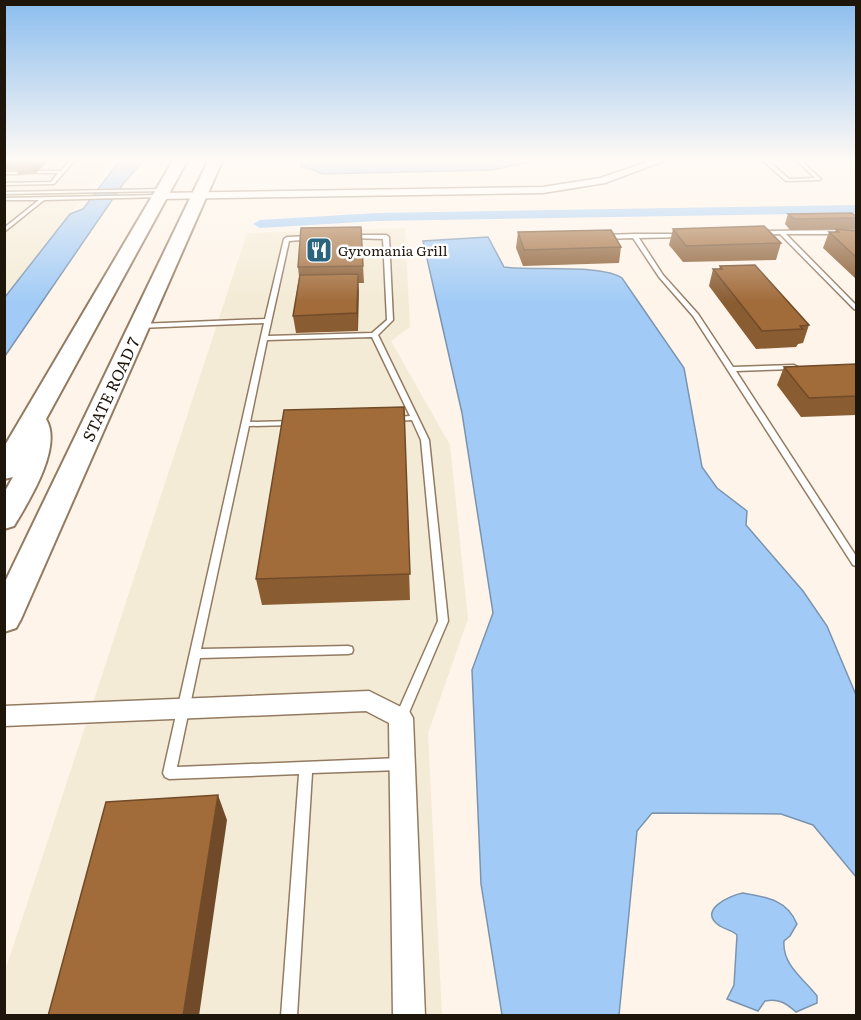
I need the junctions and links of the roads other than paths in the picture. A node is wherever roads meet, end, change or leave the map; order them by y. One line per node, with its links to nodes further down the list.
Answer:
1 (33, 207): 4 (lane)
2 (154, 207): 20 (main road)
3 (193, 207): 15 (main road, STATE ROAD 7)
4 (4, 231)
5 (856, 232): 6 (lane)
6 (782, 233): 7 (lane); 13 (lane)
7 (748, 234)
8 (691, 235): 9 (lane)
9 (635, 236): 10 (lane); 19 (lane)
10 (593, 237)
11 (320, 238): 14 (lane)
12 (342, 238): 16 (lane)
13 (856, 308)
14 (268, 321): 15 (lane); 17 (lane)
15 (139, 326): 28 (main road, STATE ROAD 7)
16 (374, 335): 17 (lane); 21 (lane)
17 (264, 338): 24 (lane)
18 (800, 366): 19 (lane)
19 (730, 369): 27 (lane)
20 (35, 417): 25 (main road); 26 (main road)
21 (415, 418): 22 (lane); 33 (lane)
22 (381, 419)
23 (302, 422): 24 (lane)
24 (246, 424): 30 (lane)
25 (4, 471)
26 (4, 519)
27 (856, 563)
28 (4, 619)
29 (348, 651): 30 (lane)
30 (197, 654): 31 (lane)
31 (185, 709): 32 (street); 33 (street); 35 (lane)
32 (4, 716)
33 (401, 718): 34 (street)
34 (402, 764): 35 (lane); 37 (street)
35 (306, 767): 36 (lane)
36 (289, 1016)
37 (409, 1016)

